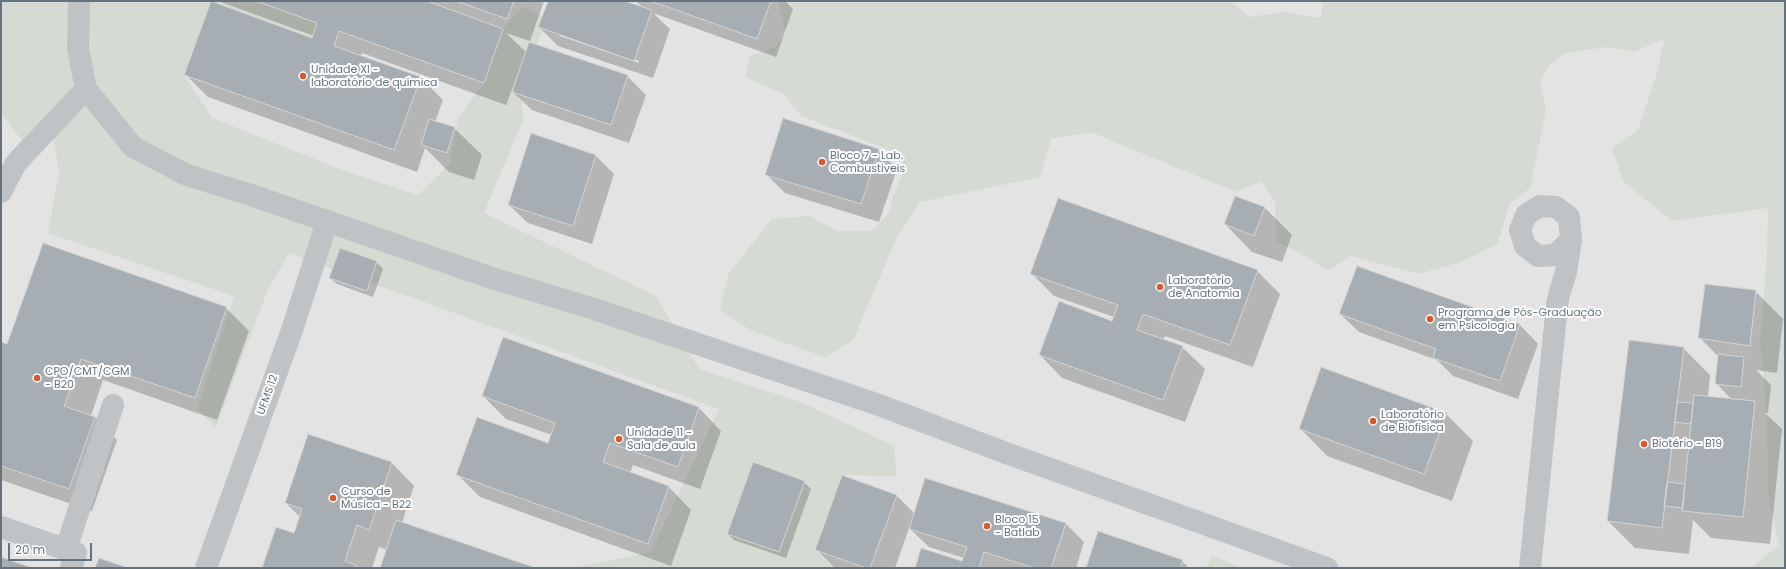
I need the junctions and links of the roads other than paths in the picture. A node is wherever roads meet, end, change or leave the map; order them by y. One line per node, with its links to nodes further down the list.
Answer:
1 (79, 1): 2 (lane)
2 (86, 88): 3 (lane); 4 (lane)
3 (1, 192)
4 (327, 222): 11 (lane, UFMS 12); 12 (lane)
5 (1571, 240): 6 (lane); 6 (lane); 7 (lane)
6 (1538, 256): 7 (lane)
7 (1558, 295): 13 (lane)
8 (114, 405): 10 (lane)
9 (1, 527): 10 (lane)
10 (69, 559)
11 (206, 568)
12 (1326, 568)
13 (1530, 568)

